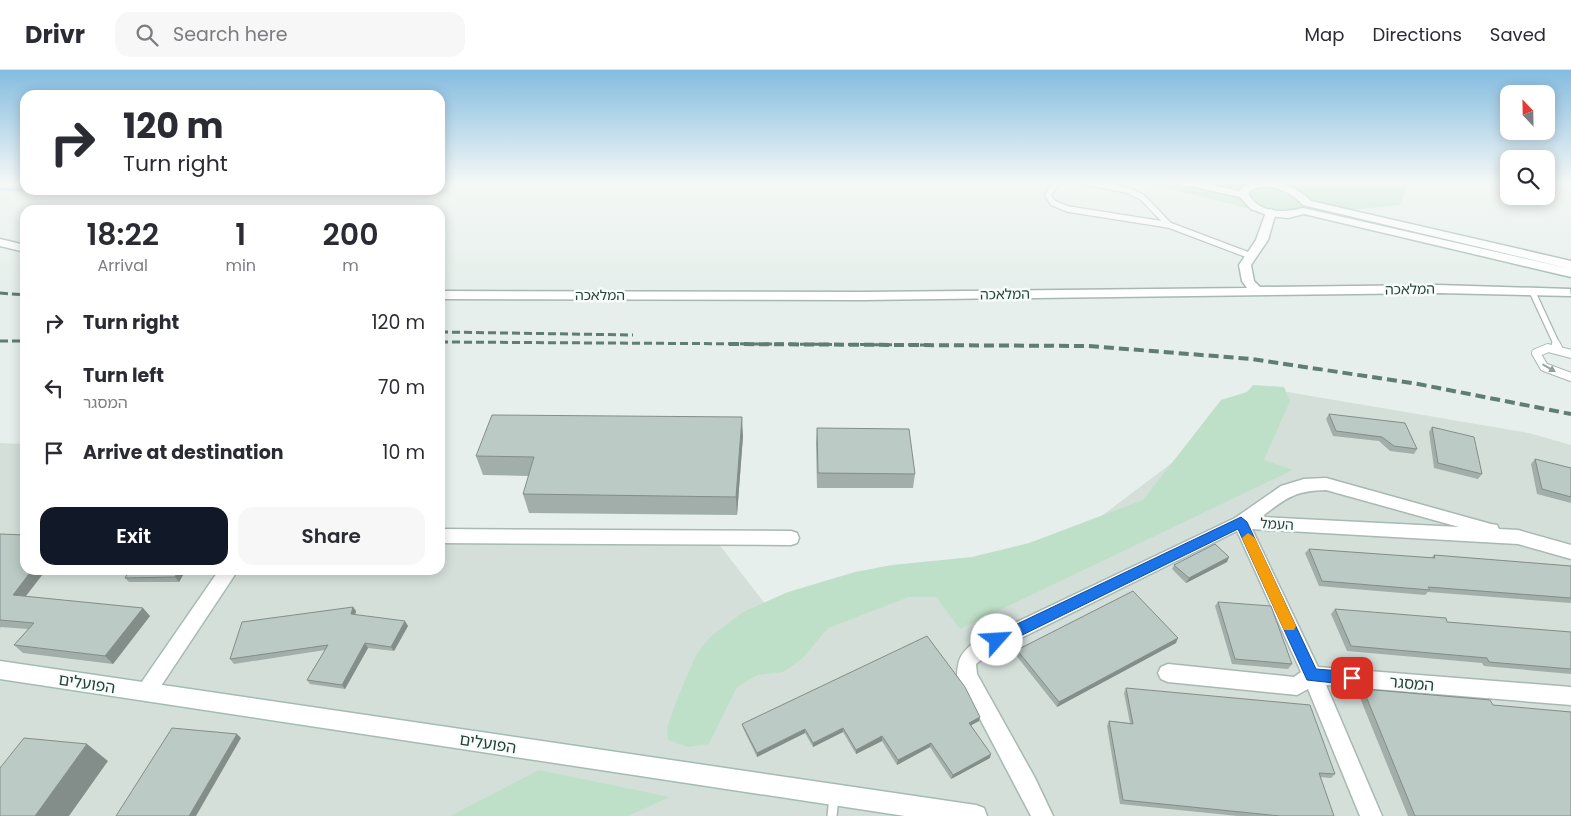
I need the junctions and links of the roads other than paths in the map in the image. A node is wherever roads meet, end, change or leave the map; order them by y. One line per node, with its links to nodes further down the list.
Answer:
1 (1117, 217): 6 (lane)
2 (1161, 217): 6 (lane)
3 (1270, 217): 9 (street)
4 (1345, 217): 11 (street)
5 (1350, 217): 10 (street)
6 (1169, 225): 9 (lane)
7 (0, 242): 8 (street)
8 (20, 248)
9 (1251, 256): 12 (street)
10 (1571, 265)
11 (1571, 273)
12 (1256, 291): 13 (street, המלאכה); 15 (street, המלאכה)
13 (1532, 291): 14 (street, המלאכה); 16 (lane)
14 (1570, 293)
15 (445, 295)
16 (1559, 350): 17 (lane); 18 (lane, one-way to 18)
17 (1571, 354)
18 (1571, 377)
19 (1241, 522): 21 (street, העמל); 21 (street); 27 (street); 34 (street, העמל)
20 (445, 536): 22 (street)
21 (1518, 537): 23 (street, העמל)
22 (791, 538)
23 (1571, 552)
24 (226, 575): 28 (street)
25 (0, 670): 28 (street, הפועלים)
26 (1168, 673): 27 (street)
27 (1312, 675): 29 (street, המסגר); 35 (street)
28 (146, 692): 30 (street, הפועלים)
29 (1571, 696)
30 (834, 795): 31 (street, הפועלים); 32 (lane)
31 (953, 814): 33 (street, הפועלים)
32 (832, 816)
33 (976, 816)
34 (1042, 816)
35 (1371, 816)

